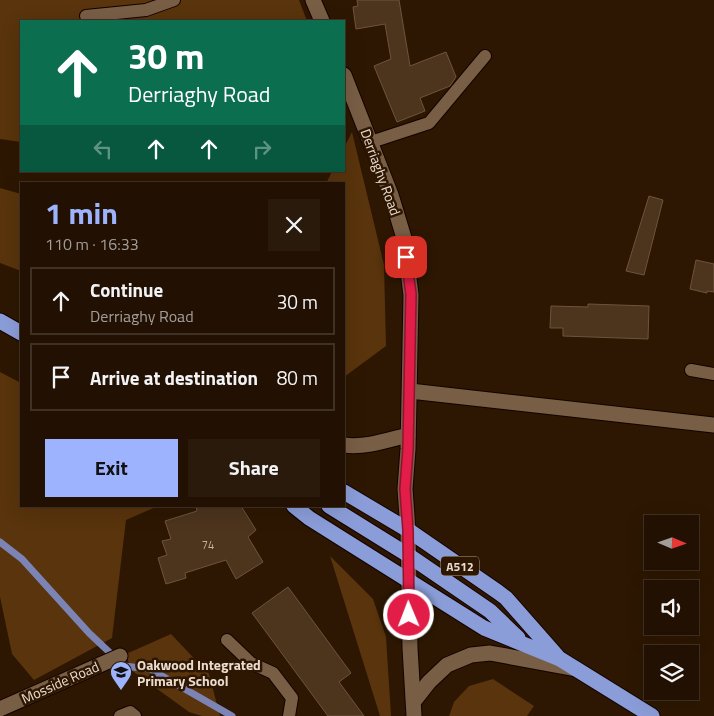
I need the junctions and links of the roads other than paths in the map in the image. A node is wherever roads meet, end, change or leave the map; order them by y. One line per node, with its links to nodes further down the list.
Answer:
1 (174, 0): 3 (lane)
2 (313, 0): 4 (street)
3 (86, 16)
4 (322, 20)
5 (485, 56): 7 (lane)
6 (345, 77): 7 (street, Derriaghy Road)
7 (371, 142): 12 (street, Derriaghy Road)
8 (0, 321): 9 (highway)
9 (20, 332)
10 (692, 370): 11 (lane)
11 (714, 374)
12 (410, 391): 13 (street); 14 (street, Derriaghy Road)
13 (714, 424)
14 (408, 435): 15 (street); 19 (street, Derriaghy Road)
15 (345, 445)
16 (345, 493): 19 (highway, A512)
17 (295, 507): 21 (highway, A512)
18 (331, 507): 20 (highway)
19 (408, 530): 20 (street, Derriaghy Road); 25 (highway, A512)
20 (408, 555): 21 (street, Derriaghy Road); 23 (highway)
21 (408, 579): 23 (highway, A512); 27 (street, Derriaghy Road)
22 (227, 640): 31 (lane)
23 (522, 643): 25 (highway, A512)
24 (113, 659): 28 (street, Mosside Road)
25 (560, 659): 26 (highway, A512)
26 (576, 669): 27 (street); 33 (highway, A512)
27 (414, 701): 32 (street, Derriaghy Road)
28 (0, 709)
29 (120, 716): 30 (lane)
30 (136, 716)
31 (290, 716)
32 (414, 716)
33 (652, 716)

